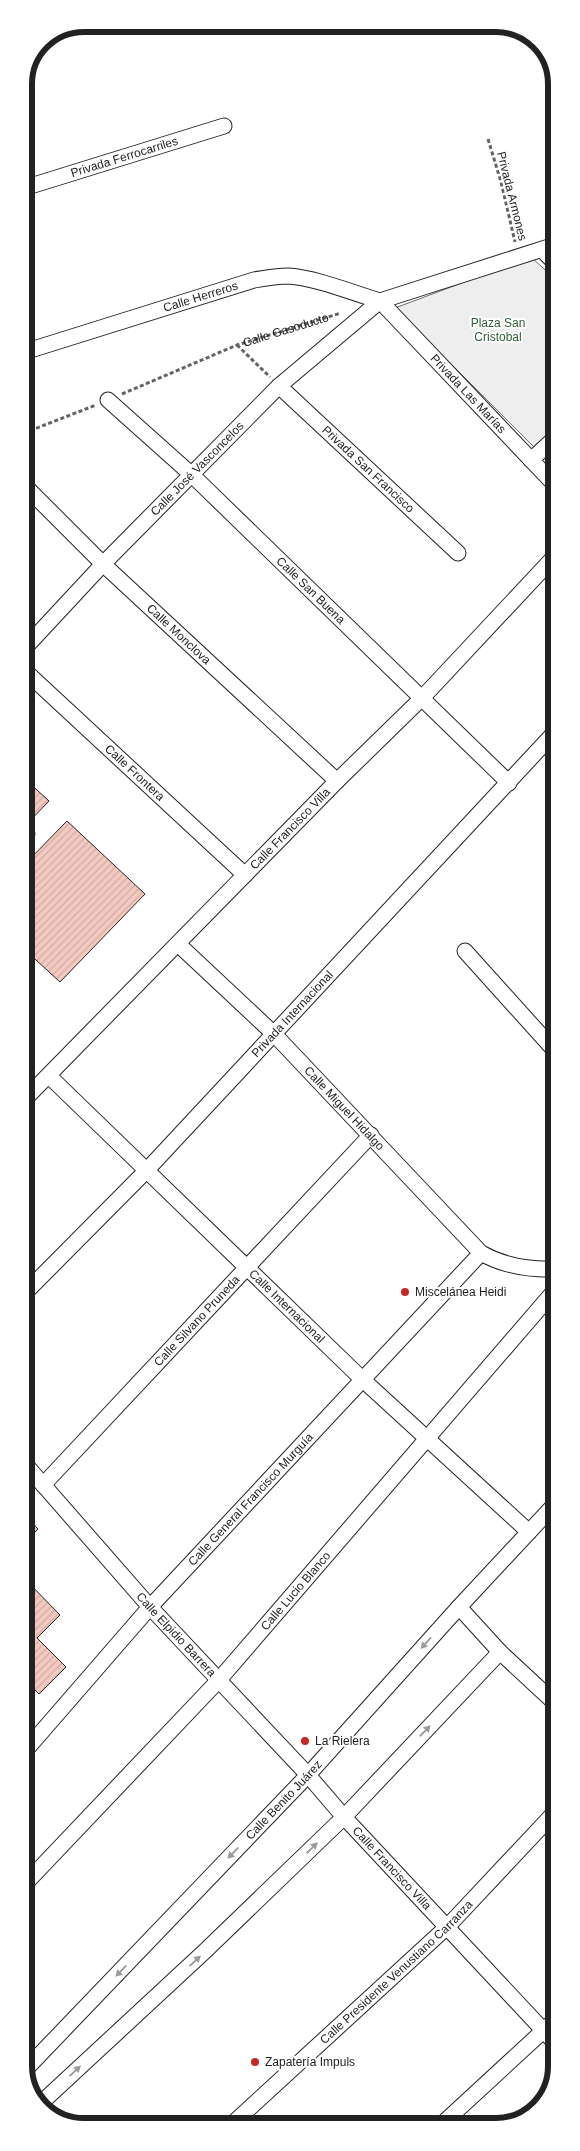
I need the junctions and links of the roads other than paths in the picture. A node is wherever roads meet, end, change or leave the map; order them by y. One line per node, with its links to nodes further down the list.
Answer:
1 (224, 126): 2 (street, Privada Ferrocarriles)
2 (32, 186)
3 (548, 247): 4 (street)
4 (380, 301): 5 (street, Calle Herreros); 6 (street, Calle José Vasconcelos); 9 (street, Privada Las Marías)
5 (32, 349)
6 (279, 386): 10 (street, Calle José Vasconcelos); 13 (street, Privada San Francisco)
7 (108, 400): 10 (street, Calle San Buena)
8 (548, 444): 9 (street)
9 (531, 460): 11 (street, Privada Las Marías)
10 (192, 475): 15 (street, Calle José Vasconcelos); 18 (street, Calle San Buena)
11 (548, 478)
12 (32, 493): 15 (street, Calle Monclova)
13 (458, 553)
14 (548, 563): 18 (street, Calle Francisco Villa)
15 (103, 564): 16 (street, Calle José Vasconcelos); 20 (street, Calle Monclova)
16 (32, 640)
17 (32, 677): 22 (street, Calle Frontera)
18 (422, 697): 20 (street, Calle Francisco Villa); 21 (street, Calle San Buena)
19 (548, 740): 21 (street, Privada Internacional)
20 (337, 781): 22 (street, Calle Francisco Villa)
21 (510, 783): 25 (street, Privada Internacional)
22 (245, 875): 23 (street, Calle Francisco Villa)
23 (178, 944): 25 (street, Calle Miguel Hidalgo); 27 (street, Calle Francisco Villa)
24 (465, 951): 26 (street)
25 (274, 1034): 29 (street, Calle Miguel Hidalgo); 30 (street, Privada Internacional)
26 (548, 1043)
27 (50, 1076): 28 (street, Calle Francisco Villa); 30 (street, Calle Internacional)
28 (32, 1093)
29 (371, 1134): 31 (street, Calle Miguel Hidalgo); 32 (street, Calle Silvano Pruneda)
30 (146, 1171): 32 (street, Calle Internacional); 34 (street, Privada Internacional)
31 (481, 1253): 33 (street, Calle Miguel Hidalgo); 36 (street, Calle General Francisco Murguía)
32 (247, 1267): 36 (street, Calle Internacional); 39 (street, Calle Silvano Pruneda)
33 (548, 1268)
34 (32, 1286)
35 (548, 1298): 37 (street, Calle Lucio Blanco)
36 (362, 1378): 37 (street, Calle Internacional); 42 (street, Calle General Francisco Murguía)
37 (426, 1437): 41 (street, Calle Internacional); 45 (street, Calle Lucio Blanco)
38 (32, 1472): 39 (street, Calle Elpidio Barrera)
39 (43, 1484): 42 (street, Calle Elpidio Barrera)
40 (548, 1511): 41 (street, Calle Benito Juárez)
41 (528, 1532): 43 (street, Calle Benito Juárez)
42 (150, 1607): 45 (street, Calle Elpidio Barrera); 47 (street, Calle General Francisco Murguía)
43 (459, 1607): 44 (street); 48 (street, Calle Benito Juárez, one-way to 48)
44 (500, 1652): 46 (street); 50 (street, one-way to 44)
45 (218, 1681): 48 (street, Calle Elpidio Barrera); 52 (street, Calle Lucio Blanco)
46 (548, 1697)
47 (32, 1743)
48 (308, 1775): 49 (street, Calle Elpidio Barrera); 57 (street, Calle Benito Juárez, one-way to 57)
49 (330, 1801): 50 (street, Calle Francisco Villa)
50 (344, 1817): 53 (street, Calle Francisco Villa); 58 (street, one-way to 50)
51 (548, 1820): 53 (street, Calle Presidente Venustiano Carranza)
52 (32, 1877)
53 (448, 1926): 55 (street, Calle Francisco Villa); 59 (street, Calle Presidente Venustiano Carranza)
54 (548, 2027): 55 (street)
55 (545, 2030): 56 (street, Calle Francisco Villa); 60 (street)
56 (548, 2034)
57 (32, 2063)
58 (44, 2100)
59 (239, 2118)
60 (449, 2118)

